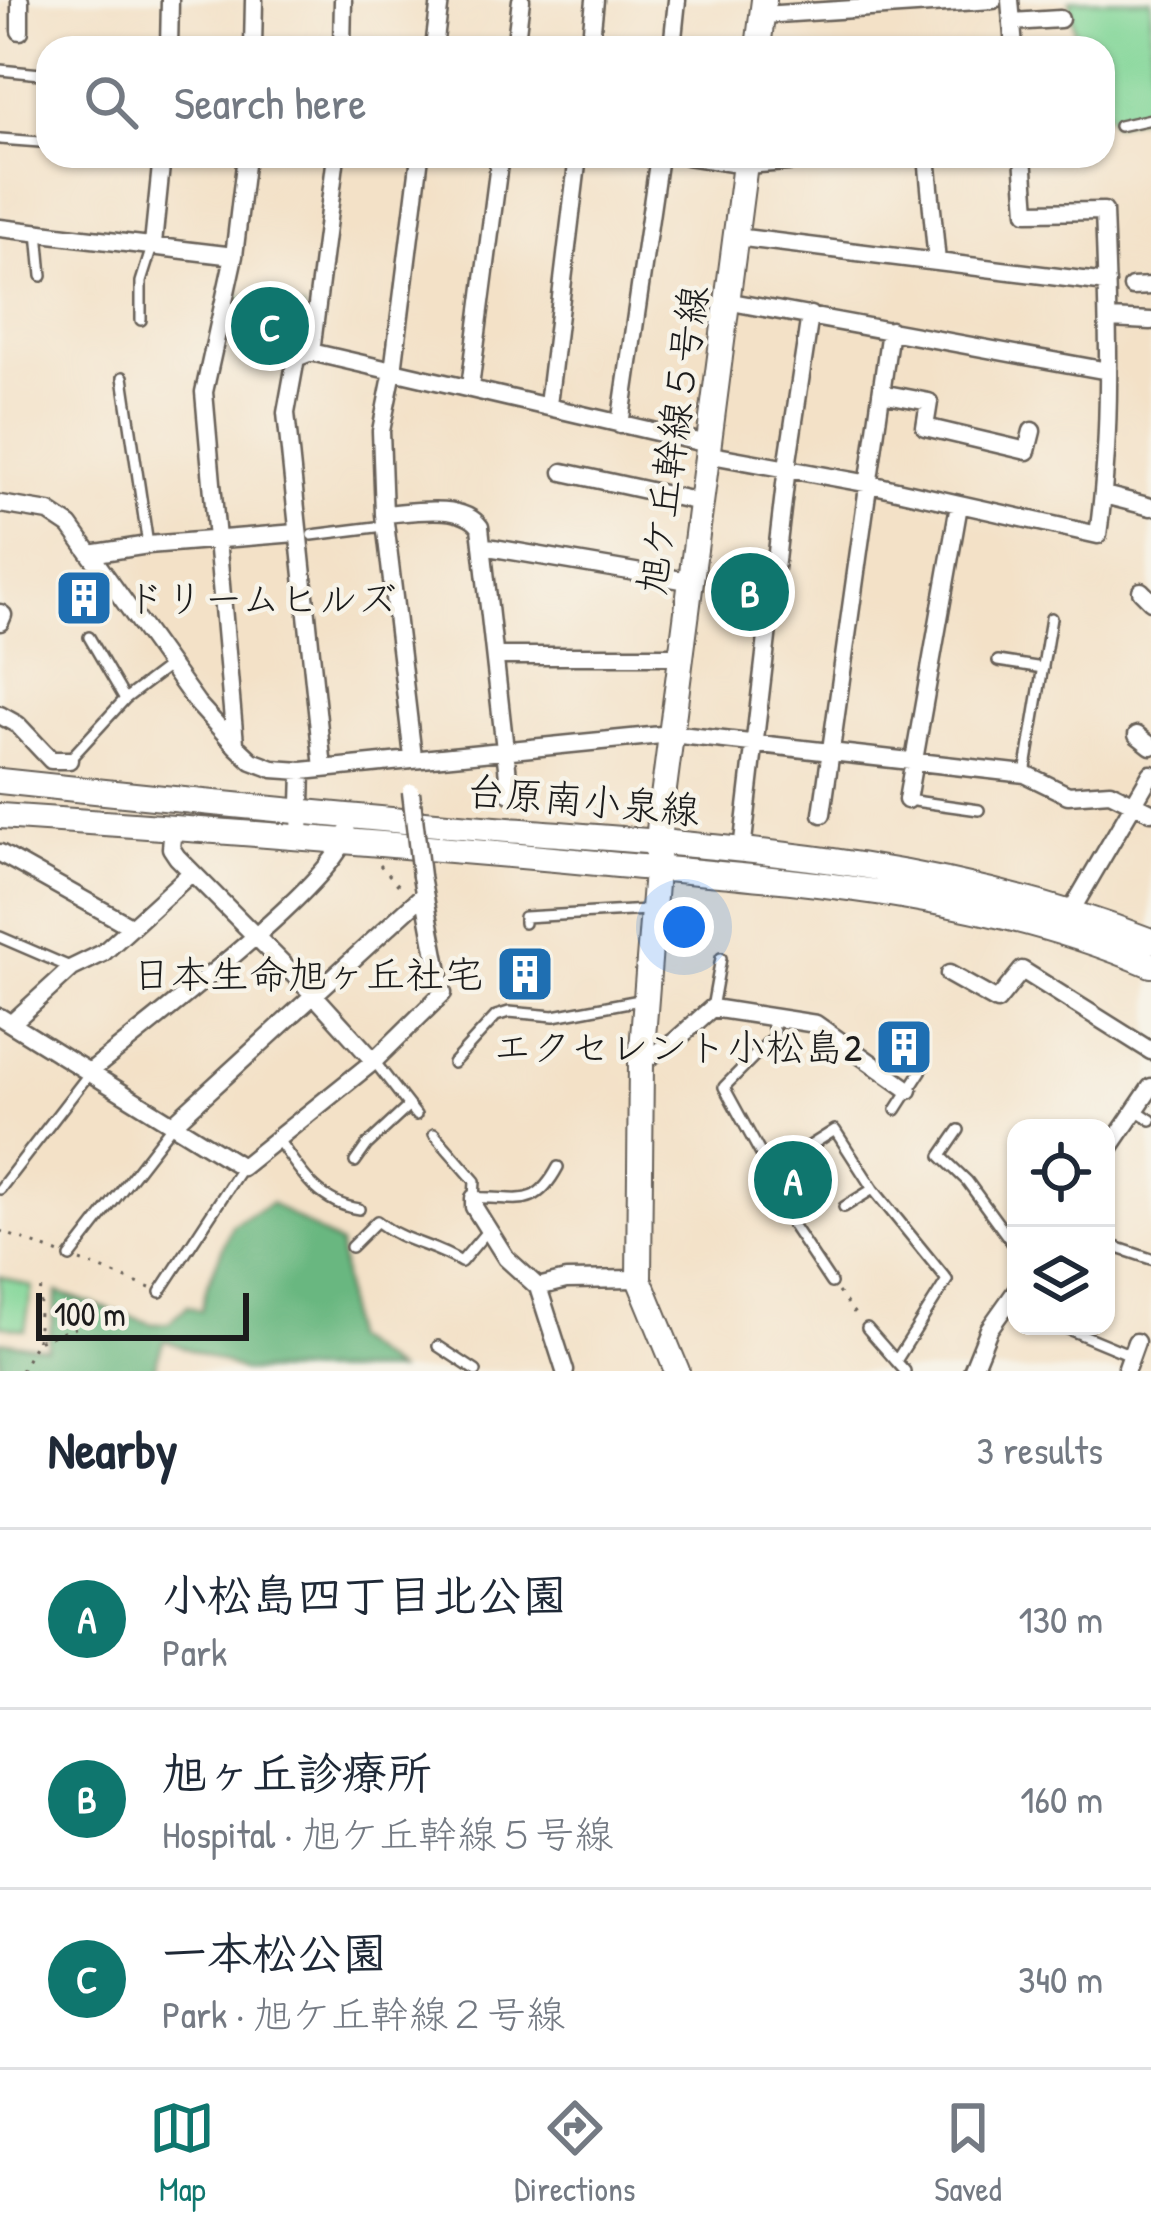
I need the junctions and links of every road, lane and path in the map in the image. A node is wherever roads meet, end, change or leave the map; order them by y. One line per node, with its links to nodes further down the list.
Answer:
1 (20, 0): 14 (street)
2 (170, 0): 15 (street)
3 (254, 0): 16 (street)
4 (343, 0): 17 (street)
5 (440, 0): 18 (street)
6 (521, 0): 19 (street)
7 (595, 0): 20 (street)
8 (677, 0): 21 (street)
9 (994, 0): 11 (street)
10 (1010, 0): 13 (street)
11 (763, 8)
12 (1060, 19): 13 (street)
13 (1012, 22): 22 (street)
14 (20, 31)
15 (169, 36)
16 (254, 36)
17 (342, 36)
18 (436, 36)
19 (516, 36)
20 (591, 36)
21 (673, 36)
22 (1013, 36)
23 (0, 70): 24 (lane)
24 (36, 74)
25 (1151, 119): 26 (lane)
26 (1119, 126)
27 (0, 139): 28 (lane)
28 (36, 142)
29 (161, 168): 42 (street)
30 (245, 168): 43 (street)
31 (334, 168): 53 (street)
32 (418, 168): 54 (street)
33 (498, 168): 57 (street)
34 (577, 168): 59 (street)
35 (657, 168): 60 (street)
36 (745, 168): 41 (street, 旭ケ丘幹線５号線)
37 (928, 168): 44 (street)
38 (1024, 168): 46 (street)
39 (0, 228): 40 (street)
40 (38, 232): 42 (street); 45 (lane)
41 (736, 237): 44 (street); 47 (street, 旭ケ丘幹線５号線)
42 (153, 244): 43 (street); 50 (lane)
43 (234, 256): 73 (street)
44 (937, 262): 46 (street)
45 (42, 276)
46 (1107, 283): 49 (street)
47 (727, 301): 48 (street); 62 (street, 旭ケ丘幹線５号線)
48 (810, 316): 52 (street); 63 (street)
49 (1109, 319): 51 (street); 55 (street)
50 (141, 320)
51 (1151, 321)
52 (890, 330): 55 (street); 58 (street)
53 (311, 352): 54 (street); 72 (street)
54 (392, 371): 57 (street); 71 (street)
55 (1108, 371): 66 (street)
56 (123, 376): 74 (lane)
57 (470, 387): 59 (street)
58 (881, 393): 61 (street); 65 (street)
59 (548, 405): 60 (street)
60 (620, 424): 62 (street)
61 (1032, 431)
62 (707, 449): 63 (street); 67 (street, 旭ケ丘幹線５号線)
63 (787, 467): 65 (street); 88 (street)
64 (563, 472): 67 (street)
65 (870, 484): 69 (street); 91 (street)
66 (1104, 495): 69 (street); 70 (street)
67 (700, 502): 77 (street, 旭ケ丘幹線５号線)
68 (0, 504): 76 (street)
69 (959, 505): 94 (street)
70 (1151, 507)
71 (385, 519): 72 (lane); 75 (street); 92 (street)
72 (304, 534): 73 (street); 95 (street)
73 (218, 541): 74 (street); 89 (street)
74 (148, 545): 76 (street)
75 (482, 546): 77 (street); 80 (street)
76 (90, 554): 83 (street)
77 (688, 581): 81 (street, 旭ケ丘幹線５号線)
78 (1051, 618): 84 (lane)
79 (89, 638): 85 (lane)
80 (495, 656): 81 (street); 90 (street)
81 (679, 656): 87 (street, 旭ケ丘幹線５号線)
82 (998, 661): 84 (lane)
83 (170, 665): 85 (lane); 89 (street)
84 (1043, 668): 97 (lane)
85 (124, 700): 93 (lane)
86 (0, 715): 93 (street)
87 (671, 734): 88 (street); 90 (street); 112 (street, 旭ケ丘幹線５号線)
88 (754, 743): 91 (street); 110 (street)
89 (236, 746): 96 (street)
90 (506, 748): 92 (street); 100 (street)
91 (832, 752): 94 (street); 105 (street)
92 (411, 758): 95 (street); 116 (street, bridge)
93 (69, 760)
94 (913, 760): 97 (street); 101 (street)
95 (323, 768): 96 (street)
96 (302, 771): 107 (street)
97 (1025, 774): 102 (street)
98 (1151, 774): 102 (street)
99 (0, 781): 107 (street, 台原南小泉線)
100 (510, 794)
101 (907, 800): 103 (lane)
102 (1134, 802): 104 (street); 118 (street)
103 (979, 810)
104 (1151, 812)
105 (822, 814)
106 (0, 816): 108 (street, 台原南小泉線)
107 (300, 824): 108 (street, 台原南小泉線); 109 (street, 台原南小泉線)
108 (172, 827): 114 (street)
109 (348, 828): 112 (street, 台原南小泉線); 121 (street)
110 (742, 850): 112 (street, 台原南小泉線); 115 (street, 台原南小泉線)
111 (0, 853): 120 (street)
112 (657, 855): 115 (street, 台原南小泉線); 117 (street, 旭ケ丘幹線５号線)
113 (380, 865): 116 (path)
114 (192, 872): 120 (street); 121 (street)
115 (922, 885): 118 (street, 台原南小泉線); 125 (street, 台原南小泉線)
116 (419, 890): 128 (street); 135 (street)
117 (653, 910): 119 (lane); 129 (street, 旭ケ丘幹線５号線)
118 (1071, 911): 123 (street, 台原南小泉線)
119 (524, 923)
120 (132, 927): 126 (street)
121 (255, 936): 128 (street); 139 (street)
122 (0, 937): 126 (lane)
123 (1151, 941)
124 (721, 958): 130 (lane)
125 (1151, 965)
126 (72, 968): 132 (street)
127 (949, 974): 134 (street)
128 (315, 996): 135 (street); 144 (street)
129 (645, 999): 136 (street, 旭ケ丘幹線５号線); 137 (lane)
130 (712, 1008): 131 (street); 136 (street)
131 (770, 1018): 141 (street); 152 (lane)
132 (7, 1020): 133 (lane); 139 (street)
133 (0, 1040)
134 (1151, 1051)
135 (374, 1061): 147 (street); 149 (lane)
136 (641, 1062): 164 (street, 旭ケ丘幹線５号線)
137 (453, 1063)
138 (923, 1068): 141 (lane)
139 (92, 1070): 144 (street); 154 (lane)
140 (1151, 1087): 143 (street)
141 (909, 1090): 142 (lane)
142 (896, 1110)
143 (1144, 1115): 148 (street)
144 (175, 1122): 151 (street); 162 (lane)
145 (959, 1130): 159 (lane)
146 (434, 1134): 155 (lane)
147 (279, 1141): 151 (street); 157 (lane)
148 (1115, 1144)
149 (355, 1162)
150 (558, 1167): 155 (lane)
151 (242, 1168): 168 (lane)
152 (770, 1171): 153 (lane); 165 (lane)
153 (873, 1189): 156 (lane); 176 (lane)
154 (0, 1190)
155 (474, 1198): 158 (street)
156 (844, 1207)
157 (359, 1209)
158 (488, 1230): 160 (lane); 167 (street)
159 (1007, 1235)
160 (351, 1247)
161 (1115, 1247): 163 (lane)
162 (70, 1257)
163 (1151, 1259)
164 (639, 1279): 167 (street); 180 (street)
165 (831, 1283): 171 (path)
166 (41, 1286): 173 (path)
167 (538, 1287): 179 (street)
168 (160, 1292)
169 (98, 1305): 173 (path)
170 (1007, 1308): 182 (street)
171 (867, 1328): 176 (lane)
172 (1084, 1335): 175 (lane)
173 (37, 1341): 177 (path)
174 (438, 1346): 178 (lane)
175 (1132, 1354)
176 (896, 1361): 181 (lane)
177 (21, 1371)
178 (476, 1371)
179 (565, 1371)
180 (677, 1371)
181 (905, 1371)
182 (972, 1371)

